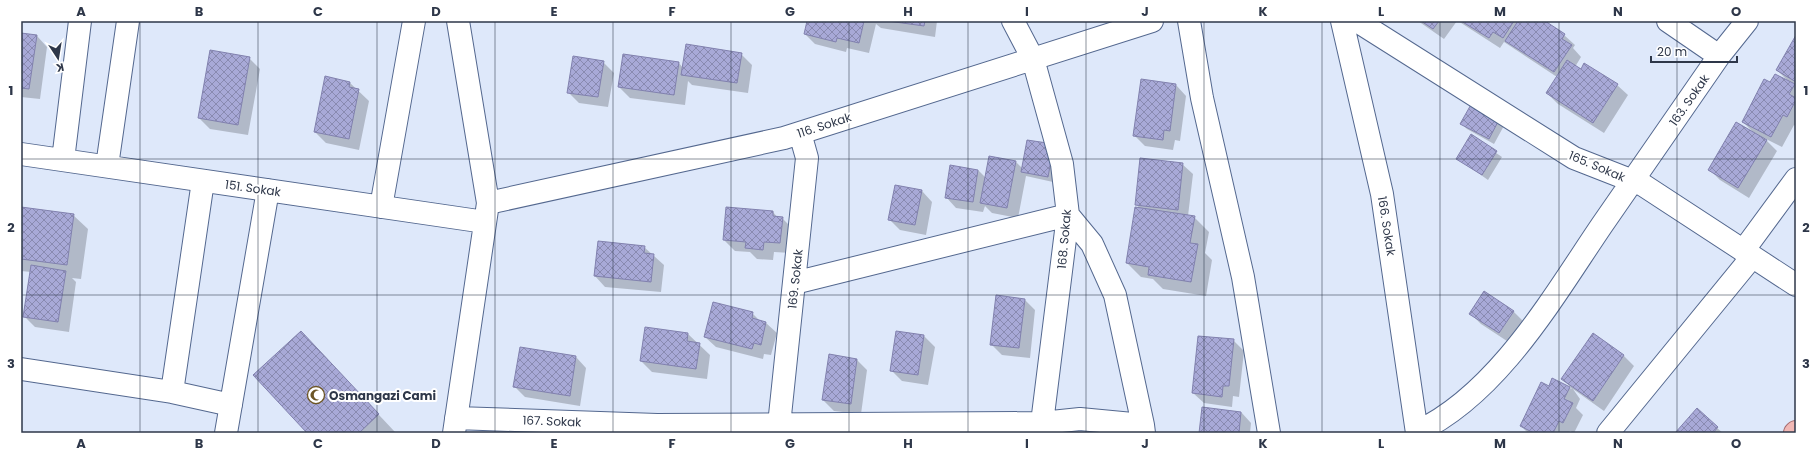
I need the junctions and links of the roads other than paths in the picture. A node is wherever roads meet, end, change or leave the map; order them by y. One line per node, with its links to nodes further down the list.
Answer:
1 (80, 21): 16 (street)
2 (128, 21): 17 (street)
3 (414, 21): 22 (street)
4 (1014, 21): 13 (street, 168. Sokak)
5 (1152, 21): 13 (street, 116. Sokak)
6 (1189, 21): 36 (street)
7 (1342, 21): 37 (street, 166. Sokak)
8 (1358, 21): 20 (street, 165. Sokak)
9 (1668, 21): 12 (street)
10 (1747, 21): 12 (street, 163. Sokak)
11 (464, 23): 23 (street)
12 (1719, 56): 20 (street, 163. Sokak)
13 (1033, 59): 14 (street, 116. Sokak); 24 (street, 168. Sokak)
14 (800, 133): 23 (street, 116. Sokak); 26 (street, 169. Sokak)
15 (21, 154): 16 (street, 151. Sokak)
16 (63, 160): 17 (street, 151. Sokak)
17 (107, 166): 19 (street, 151. Sokak)
18 (1796, 179): 25 (street)
19 (203, 181): 21 (street, 151. Sokak); 29 (street)
20 (1632, 181): 25 (street, 165. Sokak); 37 (street, 163. Sokak)
21 (268, 190): 22 (street, 151. Sokak); 30 (street)
22 (381, 206): 23 (street, 151. Sokak)
23 (487, 212): 32 (street)
24 (1068, 215): 26 (street); 31 (street, 168. Sokak); 34 (street)
25 (1748, 254): 27 (street, 165. Sokak); 38 (street)
26 (794, 284): 33 (street, 169. Sokak)
27 (1796, 285)
28 (21, 369): 29 (street)
29 (172, 392): 30 (street)
30 (231, 405): 35 (street)
31 (1042, 423): 33 (street, 167. Sokak); 34 (street, 167. Sokak)
32 (455, 425): 33 (street, 167. Sokak)
33 (780, 429)
34 (1143, 429)
35 (226, 433)
36 (1269, 433)
37 (1417, 433)
38 (1608, 433)

